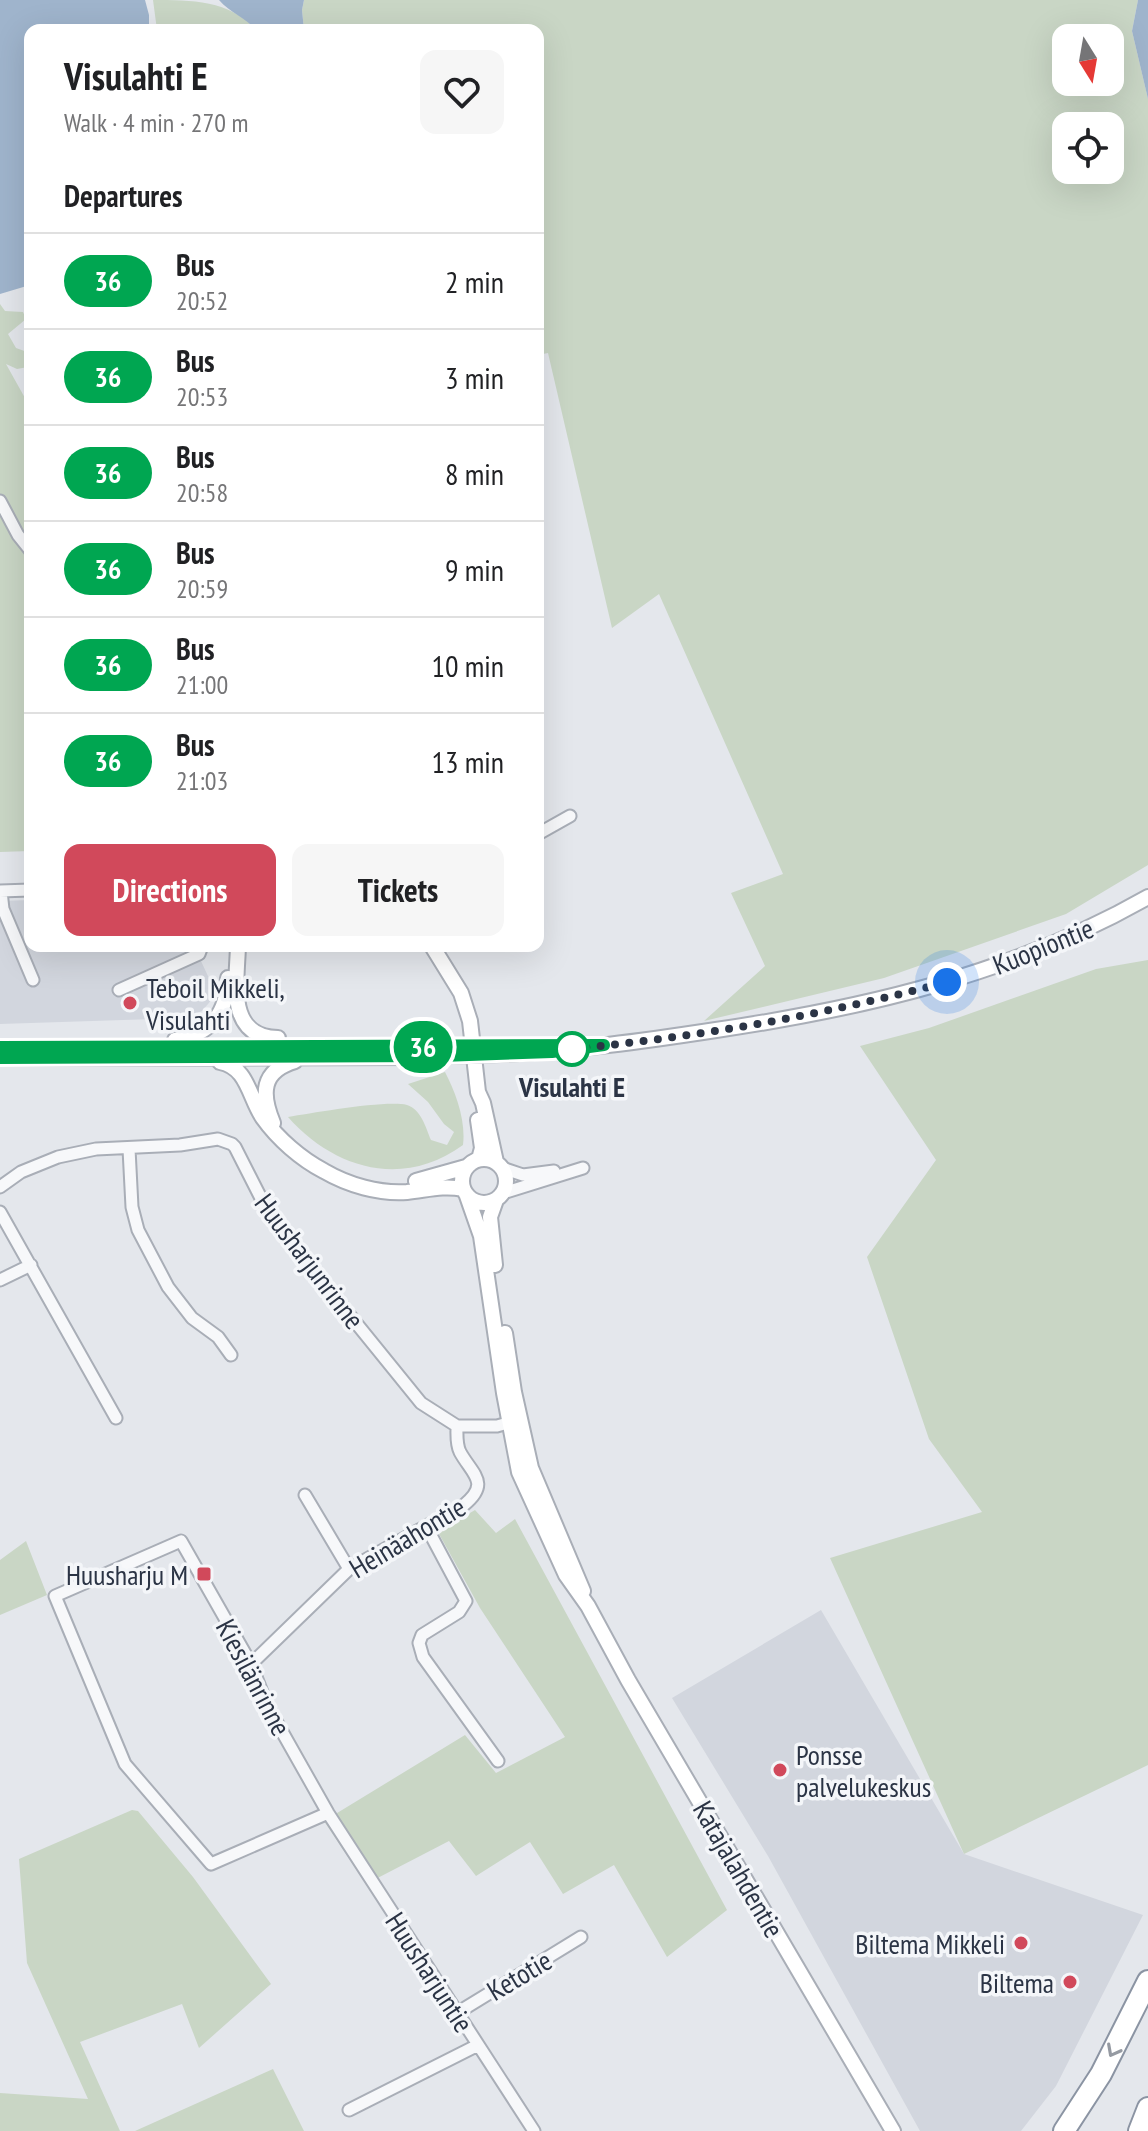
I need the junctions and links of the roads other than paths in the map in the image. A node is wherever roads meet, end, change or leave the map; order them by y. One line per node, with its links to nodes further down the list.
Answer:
1 (0, 501): 2 (street)
2 (24, 542)
3 (570, 816): 4 (street)
4 (544, 831)
5 (24, 890): 6 (street)
6 (1, 891): 12 (street)
7 (1148, 897): 16 (street, Kuopiontie)
8 (200, 952): 13 (street)
9 (229, 952): 15 (street)
10 (238, 952): 16 (street)
11 (436, 952): 19 (street)
12 (33, 980)
13 (119, 990)
14 (0, 1047): 15 (street, Kuopiontie)
15 (100, 1048): 16 (street, Kuopiontie)
16 (360, 1052): 18 (street, Kuopiontie); 20 (street)
17 (0, 1058): 18 (street, Kuopiontie)
18 (184, 1058): 20 (street)
19 (478, 1092): 22 (street); 23 (street)
20 (276, 1131): 25 (street)
21 (129, 1149): 26 (street, Huusharjunrinne); 32 (street); 35 (street, Huusharjunrinne)
22 (479, 1159): 23 (street); 24 (street)
23 (499, 1165): 28 (street); 28 (street)
24 (466, 1167): 25 (street); 27 (street)
25 (351, 1182): 27 (street)
26 (0, 1187)
27 (465, 1193): 28 (street); 34 (street, Katajalahdentie)
28 (499, 1196): 34 (street, Katajalahdentie)
29 (0, 1212): 30 (street)
30 (31, 1265): 31 (street); 33 (street)
31 (0, 1280)
32 (231, 1355)
33 (116, 1418)
34 (514, 1422): 35 (street); 49 (street, Katajalahdentie)
35 (457, 1426): 37 (street, Heinäahontie)
36 (305, 1495): 38 (street)
37 (426, 1526): 38 (street, Heinäahontie); 40 (street)
38 (349, 1569): 39 (street, Heinäahontie)
39 (251, 1664): 41 (street, Kiesilänrinne); 41 (street, Kiesilänrinne)
40 (498, 1761)
41 (328, 1813): 44 (street, Huusharjuntie)
42 (581, 1937): 44 (street, Ketotie)
43 (1148, 1981): 50 (highway, one-way to 50)
44 (457, 2013): 45 (street, Huusharjuntie)
45 (478, 2045): 47 (street); 48 (street, Huusharjuntie)
46 (1148, 2108): 51 (highway)
47 (349, 2110)
48 (534, 2131)
49 (893, 2131)
50 (1064, 2131)
51 (1139, 2131)

